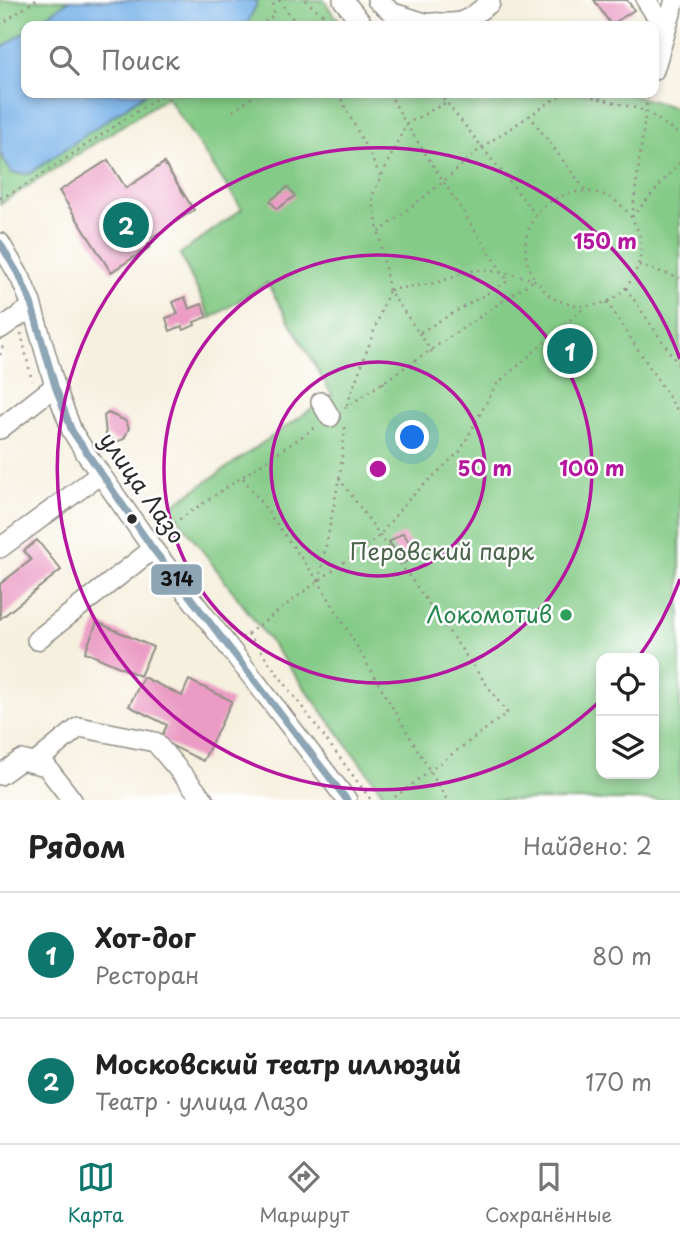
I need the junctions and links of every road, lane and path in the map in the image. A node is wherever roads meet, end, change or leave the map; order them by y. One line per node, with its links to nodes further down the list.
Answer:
1 (36, 0): 18 (path)
2 (272, 0): 11 (path)
3 (279, 0): 12 (path)
4 (305, 0): 10 (path)
5 (343, 0): 15 (street)
6 (377, 0): 16 (street)
7 (490, 0): 17 (street)
8 (646, 0): 19 (street)
9 (675, 0): 19 (street)
10 (324, 16): 13 (path); 14 (path)
11 (266, 21)
12 (294, 21)
13 (322, 21)
14 (330, 21)
15 (360, 21)
16 (412, 21)
17 (464, 21)
18 (0, 25)
19 (665, 29): 20 (street)
20 (659, 51)
21 (157, 98): 40 (path)
22 (251, 98): 30 (path)
23 (341, 98): 37 (path)
24 (392, 98): 33 (path)
25 (443, 98): 29 (path)
26 (556, 98): 32 (path)
27 (598, 98): 31 (path)
28 (647, 98): 31 (path)
29 (447, 102): 33 (path); 35 (path)
30 (233, 111)
31 (646, 111): 34 (path); 42 (path)
32 (529, 116): 35 (path); 39 (path)
33 (406, 124): 37 (path); 38 (path)
34 (680, 135)
35 (482, 147): 38 (path); 41 (path)
36 (680, 162): 42 (path)
37 (381, 177): 43 (path)
38 (443, 182): 43 (path); 46 (path)
39 (586, 191): 41 (path); 42 (path)
40 (0, 198)
41 (536, 215): 48 (path)
42 (632, 217): 45 (path)
43 (379, 232): 50 (path)
44 (0, 243): 52 (street, улица Лазо)
45 (639, 265): 47 (path); 49 (path)
46 (504, 274): 48 (path); 50 (path); 55 (path)
47 (680, 278)
48 (534, 280): 53 (path); 56 (path)
49 (626, 288): 51 (path); 58 (path)
50 (389, 290): 55 (path); 62 (path)
51 (607, 302): 53 (path); 63 (path)
52 (32, 307): 54 (street); 60 (street, улица Лазо)
53 (585, 307): 68 (path)
54 (0, 329)
55 (419, 333): 56 (path)
56 (431, 350): 57 (path); 59 (path)
57 (434, 355)
58 (680, 367)
59 (383, 382): 61 (path); 62 (path)
60 (55, 386): 64 (street); 65 (street, улица Лазо)
61 (386, 388)
62 (347, 406): 66 (path); 67 (path)
63 (680, 414)
64 (0, 429)
65 (99, 475): 69 (street, улица Лазо); 70 (street)
66 (242, 477): 69 (path); 71 (path)
67 (339, 478): 68 (path); 71 (path)
68 (379, 536): 71 (path); 76 (path)
69 (150, 544): 73 (street); 74 (street, улица Лазо)
70 (0, 548)
71 (319, 582): 72 (path); 76 (path)
72 (248, 634): 74 (path); 81 (path)
73 (37, 640)
74 (230, 647): 79 (street, улица Лазо)
75 (35, 763): 77 (street); 78 (street); 80 (street)
76 (429, 771): 82 (path); 83 (path)
77 (0, 775)
78 (63, 795)
79 (342, 798)
80 (204, 800)
81 (371, 800)
82 (391, 800)
83 (447, 800)

